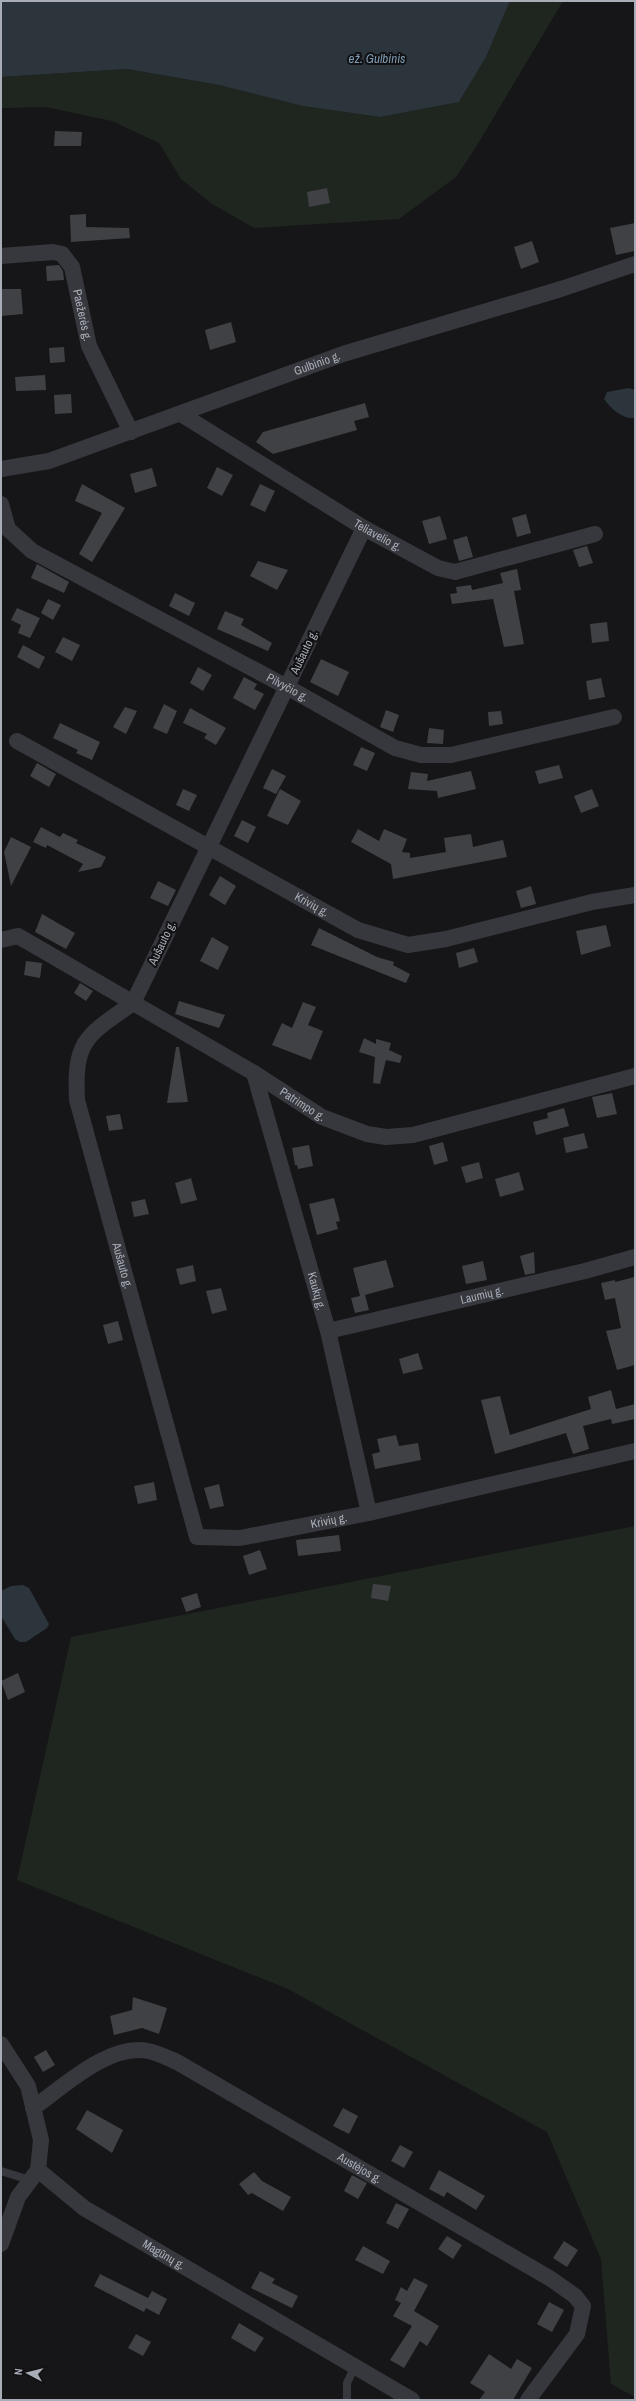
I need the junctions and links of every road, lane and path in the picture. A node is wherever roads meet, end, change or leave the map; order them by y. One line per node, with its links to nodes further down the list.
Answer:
1 (1, 256): 4 (street, Paežerės g.)
2 (635, 264): 3 (street, Gulbinio g.)
3 (181, 414): 4 (street, Gulbinio g.); 7 (street, Teliavelio g.)
4 (130, 432): 5 (street, Gulbinio g.)
5 (1, 469)
6 (1, 504): 9 (street, Pilvyčio g.)
7 (364, 528): 8 (street, Teliavelio g.); 9 (street, Aušauto g.)
8 (596, 534)
9 (287, 687): 10 (street, Pilvyčio g.); 12 (street, Aušauto g.)
10 (614, 717)
11 (17, 741): 12 (street, Krivių g.)
12 (210, 847): 13 (street, Krivių g.); 15 (street, Aušauto g.)
13 (635, 895)
14 (1, 940): 15 (street, Patrimpo g.)
15 (133, 1003): 16 (street, Patrimpo g.); 20 (street, Aušauto g.)
16 (254, 1073): 17 (street, Patrimpo g.); 19 (street, Kaukų g.)
17 (635, 1076)
18 (635, 1257): 19 (street, Laumių g.)
19 (328, 1331): 22 (street, Kaukų g.)
20 (150, 1363): 22 (street, Krivių g.)
21 (635, 1451): 22 (street, Krivių g.)
22 (369, 1513)
23 (1, 2044): 24 (street)
24 (33, 2108): 26 (street); 31 (street, Austėjos g.)
25 (1, 2171): 26 (lane)
26 (34, 2175): 27 (street); 28 (street, Magūnų g.)
27 (1, 2244)
28 (355, 2366): 29 (lane); 30 (street, Magūnų g.)
29 (347, 2400)
30 (412, 2400)
31 (528, 2400)

